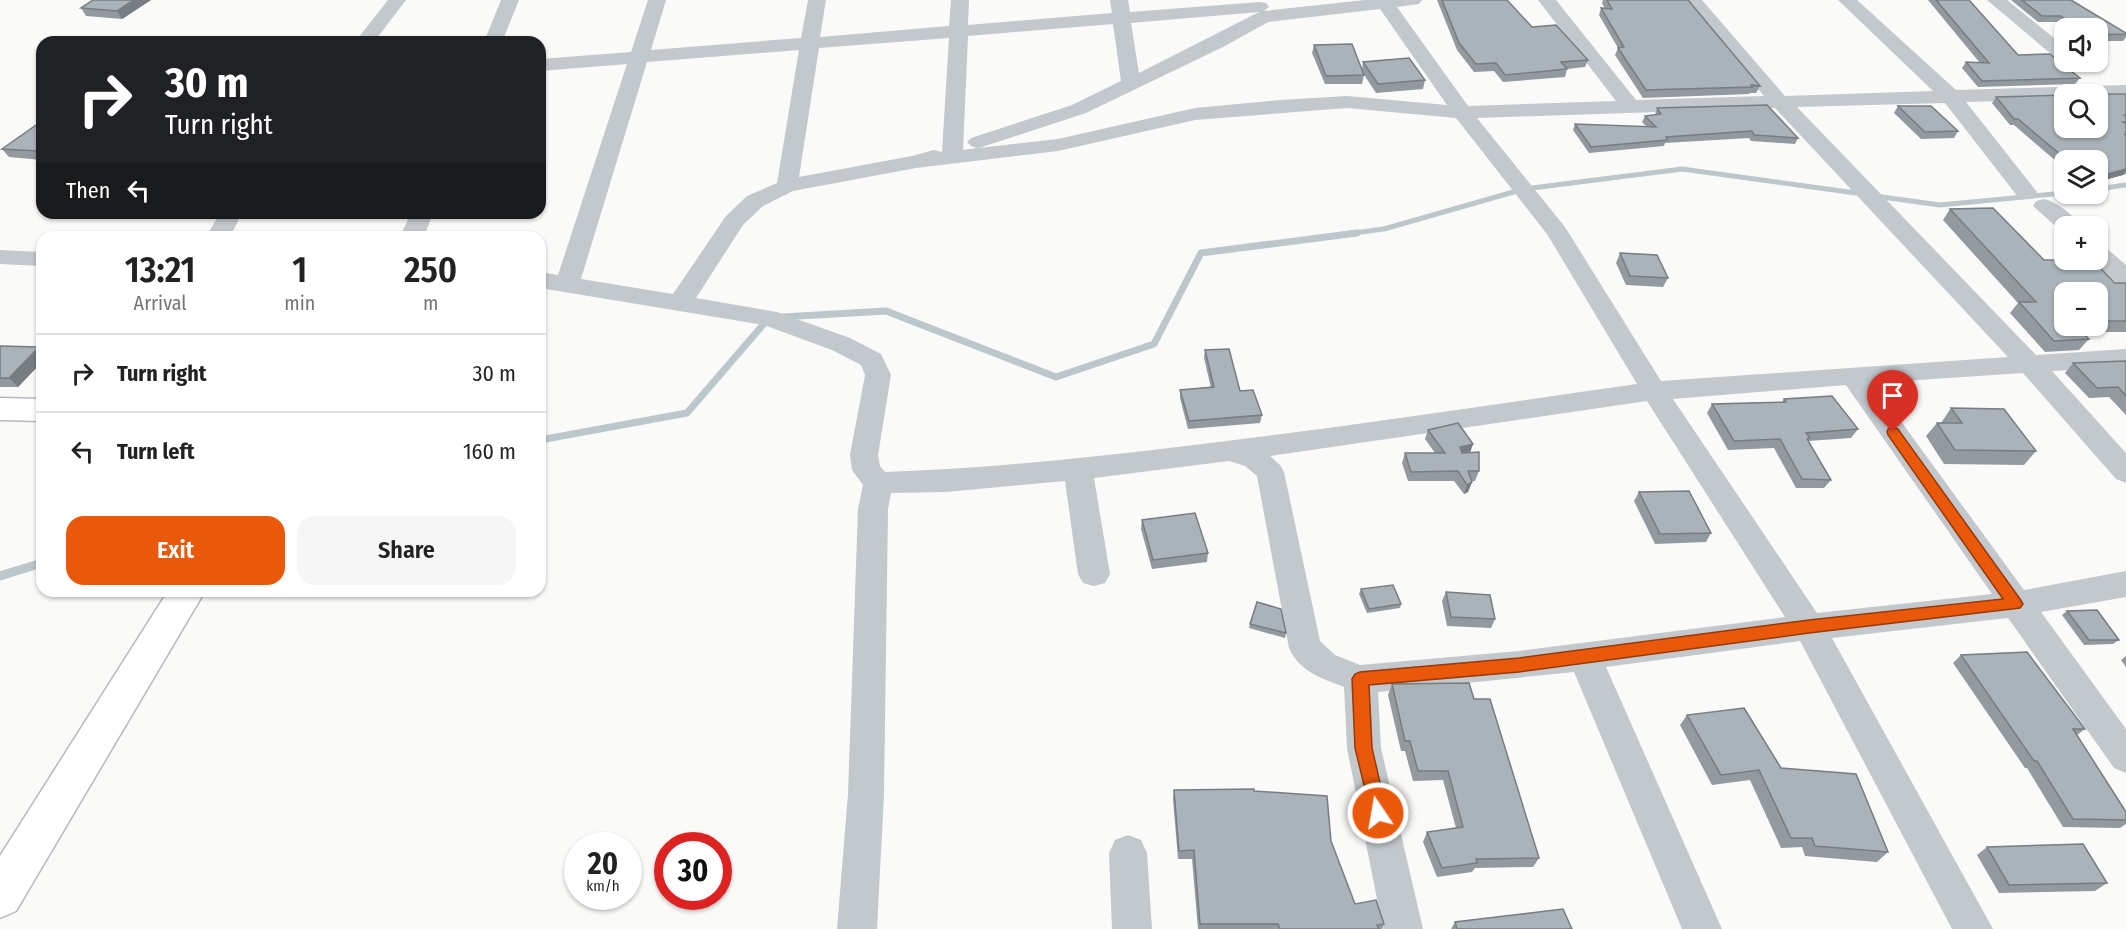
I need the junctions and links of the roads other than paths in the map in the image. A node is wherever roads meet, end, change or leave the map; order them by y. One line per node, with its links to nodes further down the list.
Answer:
1 (397, 0): 15 (street)
2 (510, 0): 16 (street)
3 (657, 0): 19 (street)
4 (817, 0): 17 (street)
5 (960, 0): 14 (street)
6 (1413, 0): 11 (street)
7 (1547, 0): 26 (street)
8 (1692, 0): 25 (street)
9 (1847, 0): 24 (street)
10 (1996, 0): 18 (street)
11 (1384, 2): 12 (street); 27 (street)
12 (1260, 8): 13 (street); 22 (street)
13 (1120, 9): 14 (street); 22 (street)
14 (958, 30): 17 (street); 28 (street)
15 (369, 36)
16 (495, 36)
17 (809, 44): 19 (street); 29 (street)
18 (2054, 47)
19 (639, 58): 20 (street); 37 (street)
20 (546, 65)
21 (2087, 72): 23 (street)
22 (1131, 84): 28 (street)
23 (2118, 91): 24 (street)
24 (1951, 96): 25 (street); 30 (street)
25 (1780, 102): 26 (street); 40 (street)
26 (1631, 107): 27 (street)
27 (1462, 112): 28 (street); 42 (street)
28 (952, 154): 29 (street)
29 (787, 186): 38 (street)
30 (2026, 192)
31 (2044, 206): 32 (street)
32 (2056, 216)
33 (0, 257): 34 (street)
34 (36, 259)
35 (2108, 262): 36 (street)
36 (2126, 278)
37 (554, 282): 38 (street)
38 (680, 303): 48 (street)
39 (2126, 358): 40 (street)
40 (2030, 364): 41 (street); 47 (street)
41 (1852, 375): 42 (street); 52 (street)
42 (1654, 391): 45 (street); 53 (street)
43 (0, 409): 44 (street)
44 (36, 410)
45 (1229, 451): 46 (street); 55 (street)
46 (1078, 470): 48 (street); 49 (street)
47 (2126, 472)
48 (878, 483): 59 (street)
49 (1094, 574)
50 (2126, 584): 52 (street)
51 (183, 597): 58 (street)
52 (2015, 604): 53 (street); 56 (street)
53 (1809, 627): 54 (street); 63 (street)
54 (1584, 656): 55 (street); 62 (street)
55 (1360, 679): 61 (street)
56 (2126, 757)
57 (1128, 853): 60 (street)
58 (0, 896)
59 (856, 929)
60 (1132, 929)
61 (1403, 929)
62 (1702, 929)
63 (1973, 929)

